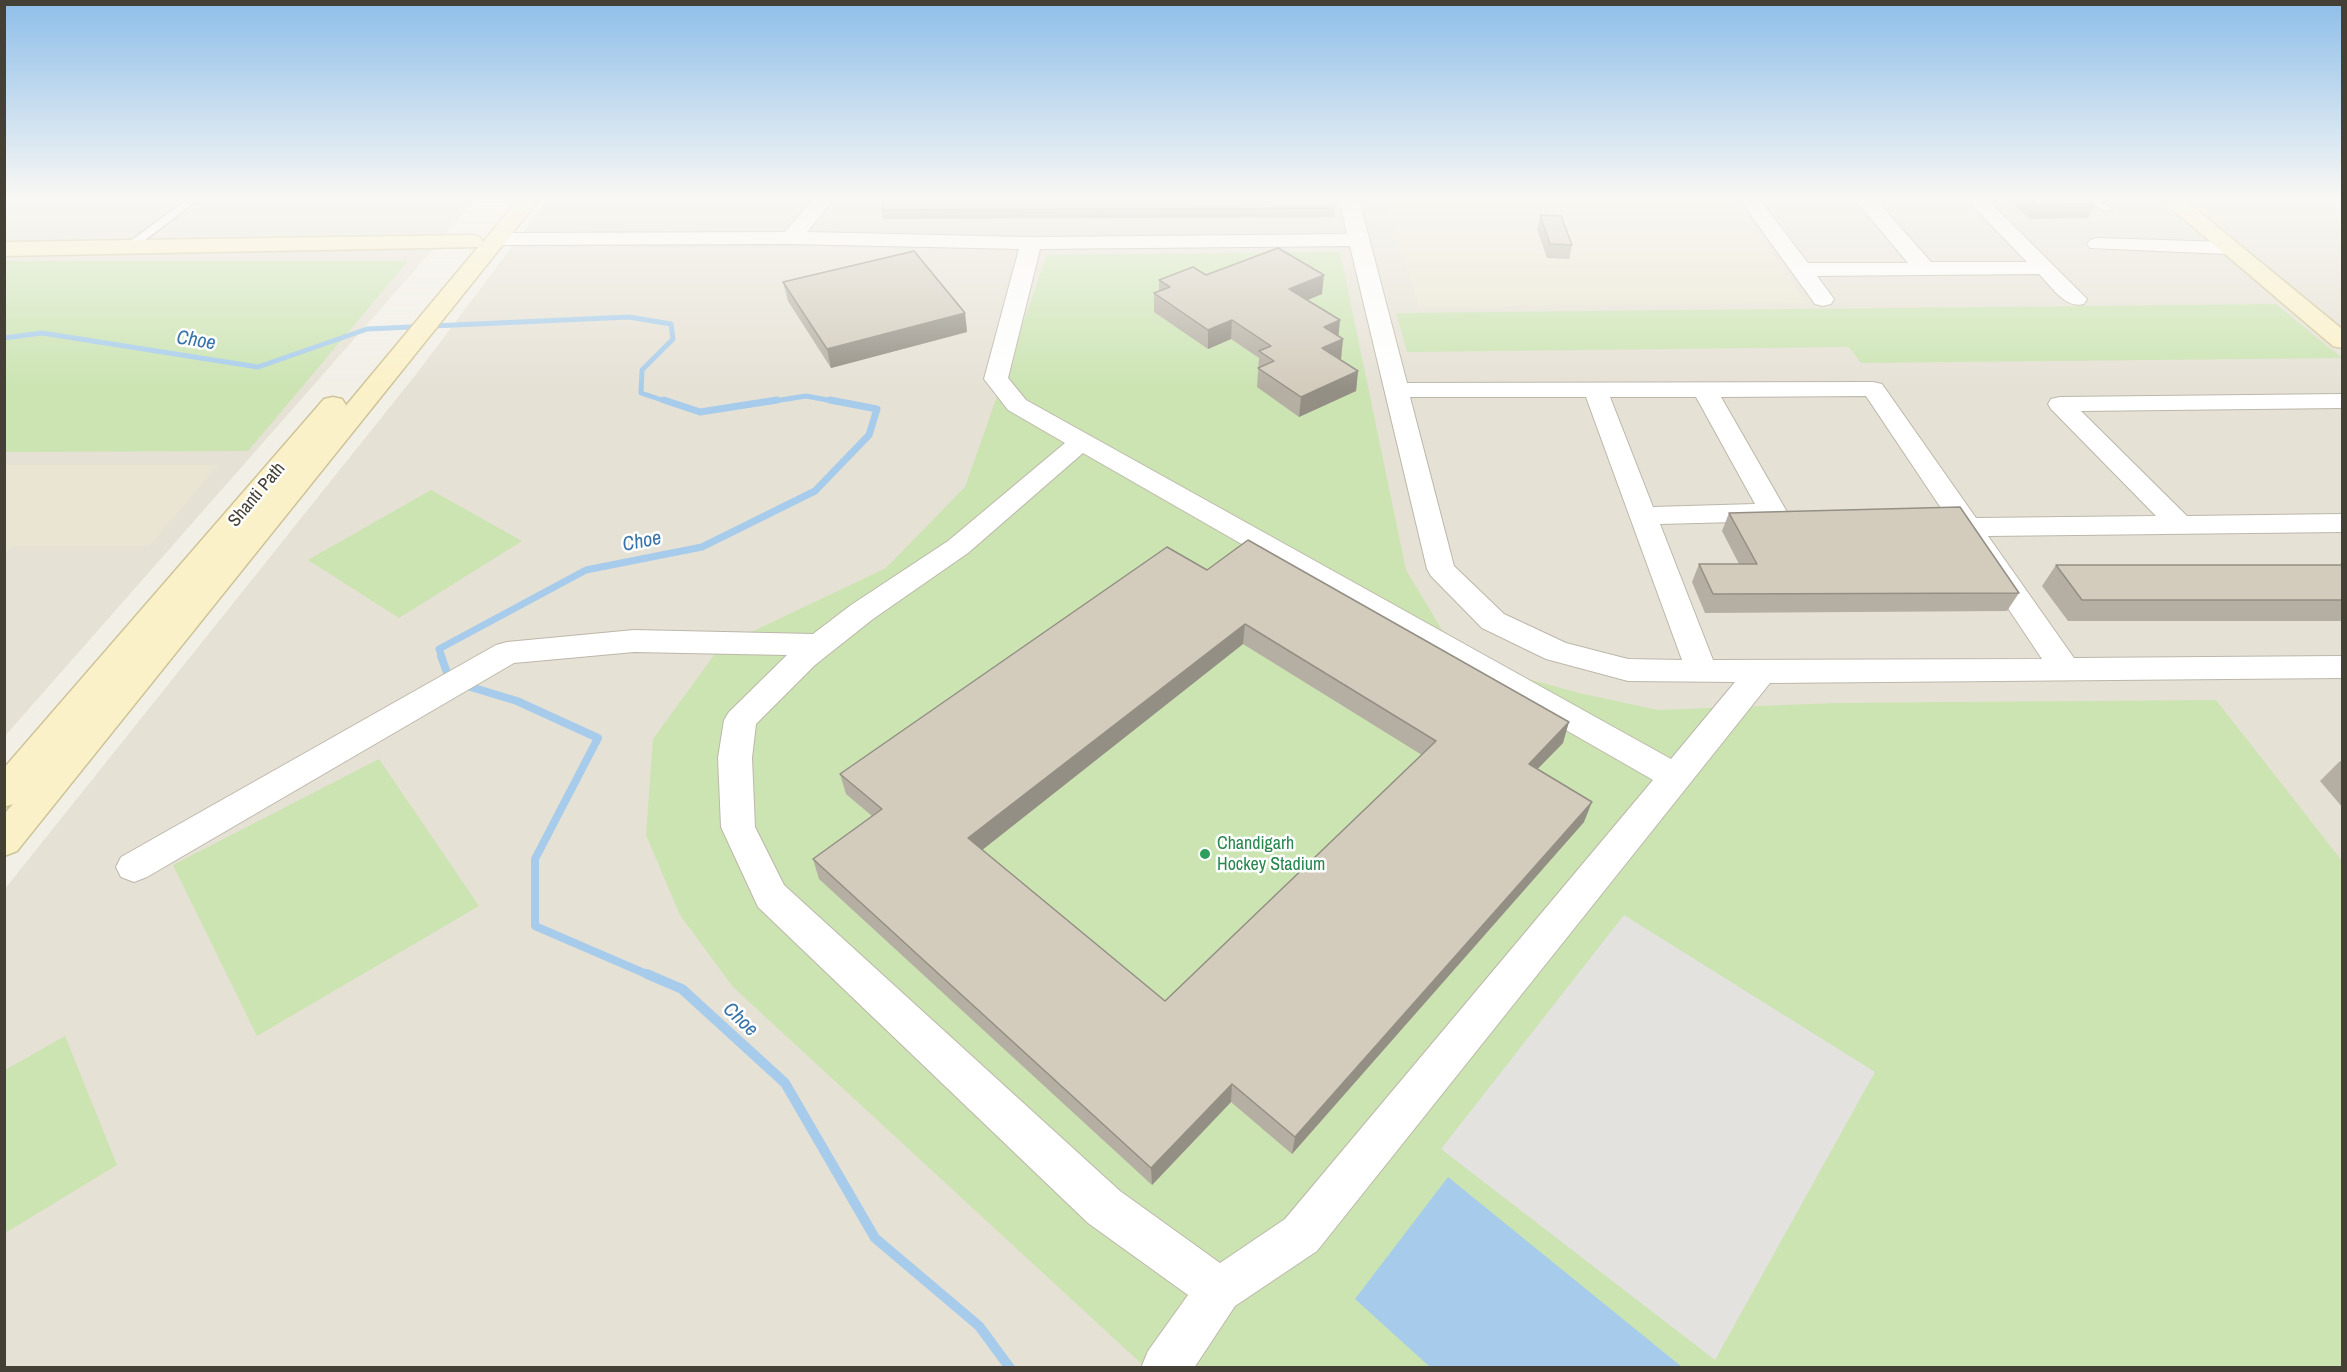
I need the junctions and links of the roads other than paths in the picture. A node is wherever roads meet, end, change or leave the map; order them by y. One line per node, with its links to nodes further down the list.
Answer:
1 (456, 260): 15 (main road, Shanti Path)
2 (481, 260): 15 (main road)
3 (1027, 260): 20 (street)
4 (1364, 260): 18 (street)
5 (1794, 260): 11 (street)
6 (1918, 260): 9 (street)
7 (2036, 260): 10 (street)
8 (2242, 260): 14 (main road)
9 (1925, 268): 10 (street); 11 (street)
10 (2044, 268): 13 (street)
11 (1801, 270): 12 (street)
12 (1823, 299)
13 (2076, 299)
14 (2343, 341)
15 (372, 374): 32 (main road, Shanti Path); 33 (main road, Shanti Path)
16 (1594, 389): 17 (street); 18 (street); 22 (street)
17 (1704, 389): 22 (street); 23 (street)
18 (1396, 390): 29 (street)
19 (2343, 401): 25 (street)
20 (1082, 441): 26 (street); 31 (street)
21 (1920, 508): 23 (street)
22 (1643, 516): 29 (street)
23 (1961, 518): 25 (street); 28 (street)
24 (2343, 523): 25 (street)
25 (2180, 525)
26 (820, 645): 34 (street); 35 (street)
27 (2343, 667): 28 (street)
28 (2066, 670): 30 (street)
29 (1702, 671): 30 (street)
30 (1761, 672): 31 (street)
31 (1675, 777): 35 (street)
32 (4, 793)
33 (4, 841)
34 (134, 867)
35 (1219, 1290): 36 (street)
36 (1165, 1368)

